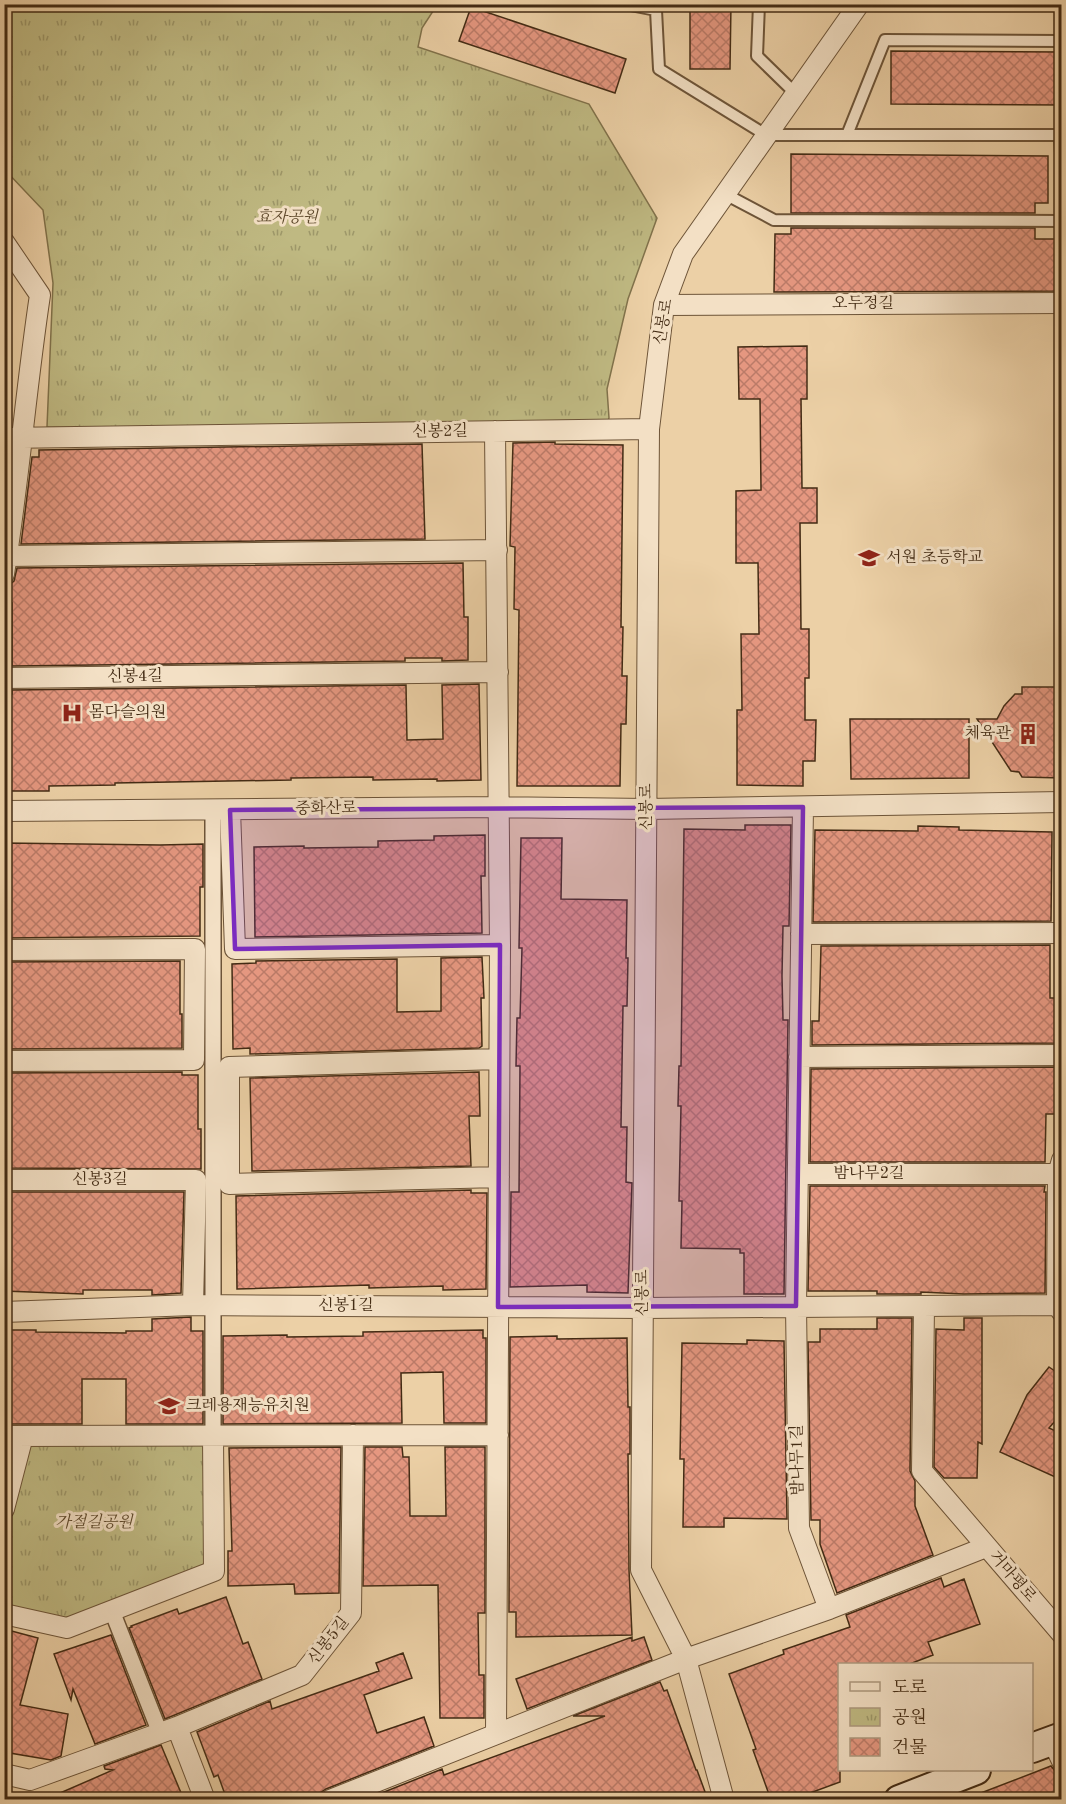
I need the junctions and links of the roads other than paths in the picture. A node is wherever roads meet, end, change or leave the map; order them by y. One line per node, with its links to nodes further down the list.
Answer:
1 (625, 4): 6 (lane)
2 (759, 4): 5 (lane)
3 (859, 4): 5 (street, 신봉로)
4 (1062, 41): 7 (lane)
5 (796, 94): 6 (street, 신봉로)
6 (766, 135): 7 (lane); 10 (street, 신봉로)
7 (847, 135): 8 (lane)
8 (1061, 135): 9 (lane)
9 (1062, 170)
10 (725, 194): 11 (lane); 14 (street, 신봉로)
11 (1062, 221)
12 (4, 242): 17 (street)
13 (1062, 303): 14 (street, 오두정길)
14 (664, 304): 15 (street, 신봉로)
15 (649, 429): 16 (street, 신봉2길); 26 (street, 신봉로)
16 (495, 431): 17 (street, 신봉2길); 18 (street)
17 (13, 438): 19 (street)
18 (497, 550): 19 (street); 20 (street)
19 (6, 565)
20 (498, 672): 21 (street, 신봉4길); 23 (street)
21 (4, 678)
22 (1062, 802): 24 (street)
23 (498, 807): 25 (street, 중화산로); 26 (street, 중화산로); 30 (street)
24 (803, 807): 26 (street); 29 (street)
25 (221, 809): 27 (street, 중화산로); 30 (street); 47 (street)
26 (647, 809): 44 (street, 신봉로)
27 (4, 811)
28 (1062, 933): 29 (street)
29 (801, 934): 33 (street)
30 (500, 945): 34 (street)
31 (4, 950): 35 (street)
32 (1062, 1055): 33 (street)
33 (799, 1057): 37 (street)
34 (499, 1059): 38 (street); 38 (street)
35 (4, 1061)
36 (1060, 1167): 37 (street, 밤나무2길); 45 (street, 밤나무2길)
37 (798, 1174): 42 (street, 밤나무1길)
38 (499, 1177): 41 (street)
39 (4, 1180): 40 (street, 신봉3길)
40 (194, 1305): 41 (street, 신봉1길); 46 (street)
41 (498, 1306): 44 (street, 신봉1길); 48 (street)
42 (796, 1306): 43 (street); 44 (street); 53 (street, 밤나무1길)
43 (924, 1306): 45 (street); 52 (street)
44 (643, 1308): 57 (street, 신봉로)
45 (1059, 1309)
46 (4, 1312)
47 (213, 1435): 49 (street); 50 (street); 54 (street)
48 (498, 1435): 50 (street); 59 (street)
49 (14, 1436): 51 (street)
50 (353, 1436): 58 (street, 신봉5길)
51 (4, 1509)
52 (986, 1547): 53 (street); 56 (street, 거마평로)
53 (829, 1609): 57 (street)
54 (112, 1611): 55 (street); 58 (street)
55 (4, 1614)
56 (1062, 1634)
57 (686, 1659): 59 (street); 64 (street, 신봉로)
58 (169, 1730): 61 (street, 신봉5길); 62 (street)
59 (496, 1734): 63 (street)
60 (973, 1771): 65 (main road)
61 (4, 1774)
62 (206, 1800)
63 (330, 1800)
64 (724, 1800)
65 (899, 1800)

